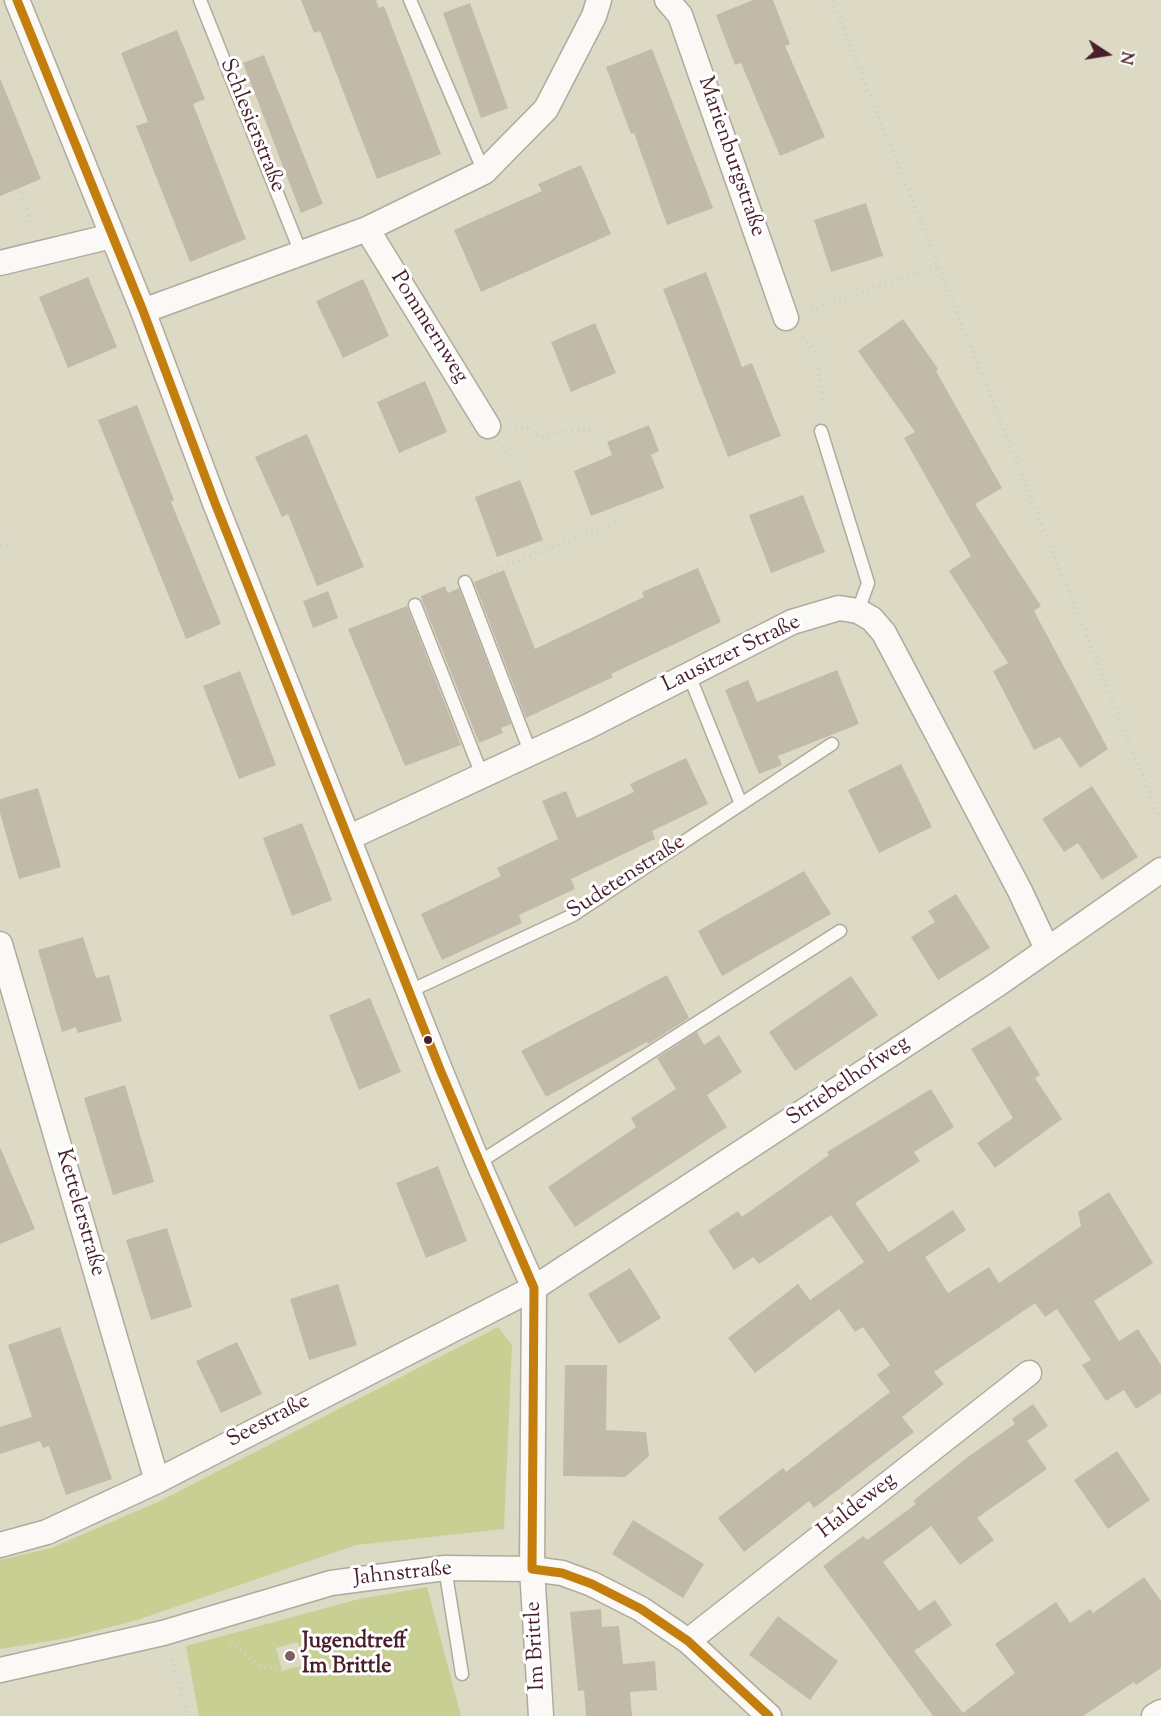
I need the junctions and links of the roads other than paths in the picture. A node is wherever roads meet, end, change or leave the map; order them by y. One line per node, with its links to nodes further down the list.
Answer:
1 (17, 0): 8 (street)
2 (200, 0): 9 (lane, Schlesierstraße)
3 (410, 0): 6 (lane)
4 (667, 0): 12 (street, Marienburgstraße)
5 (602, 5): 6 (street)
6 (484, 172): 7 (street)
7 (367, 229): 9 (street); 13 (street, Pommernweg)
8 (112, 236): 10 (street); 11 (street)
9 (301, 253): 11 (street)
10 (0, 262)
11 (143, 311): 23 (street)
12 (786, 318)
13 (488, 426)
14 (821, 431): 17 (lane)
15 (465, 582): 20 (lane)
16 (415, 605): 21 (lane)
17 (858, 610): 18 (street, Lausitzer Straße); 27 (street)
18 (689, 675): 20 (street, Lausitzer Straße); 22 (lane)
19 (832, 744): 22 (lane, Sudetenstraße)
20 (531, 754): 21 (street, Lausitzer Straße)
21 (482, 775): 23 (street, Lausitzer Straße)
22 (741, 804): 28 (lane, Sudetenstraße)
23 (348, 838): 28 (street)
24 (1161, 870): 27 (street, Striebelhofweg)
25 (840, 932): 29 (lane)
26 (0, 944): 32 (street, Kettelerstraße)
27 (1047, 949): 30 (street, Striebelhofweg)
28 (410, 991): 29 (street)
29 (478, 1163): 30 (street)
30 (534, 1288): 32 (street, Seestraße); 35 (street, Im Brittle)
31 (1029, 1373): 36 (street, Haldeweg)
32 (157, 1481): 33 (street, Seestraße)
33 (0, 1545)
34 (445, 1568): 35 (street, Jahnstraße); 37 (street, Jahnstraße); 38 (lane)
35 (532, 1569): 36 (street, Jahnstraße); 40 (street, Im Brittle)
36 (688, 1641): 41 (street, Jahnstraße)
37 (0, 1670)
38 (462, 1674)
39 (1161, 1712): 42 (street)
40 (541, 1716)
41 (769, 1716)
42 (1154, 1716)

